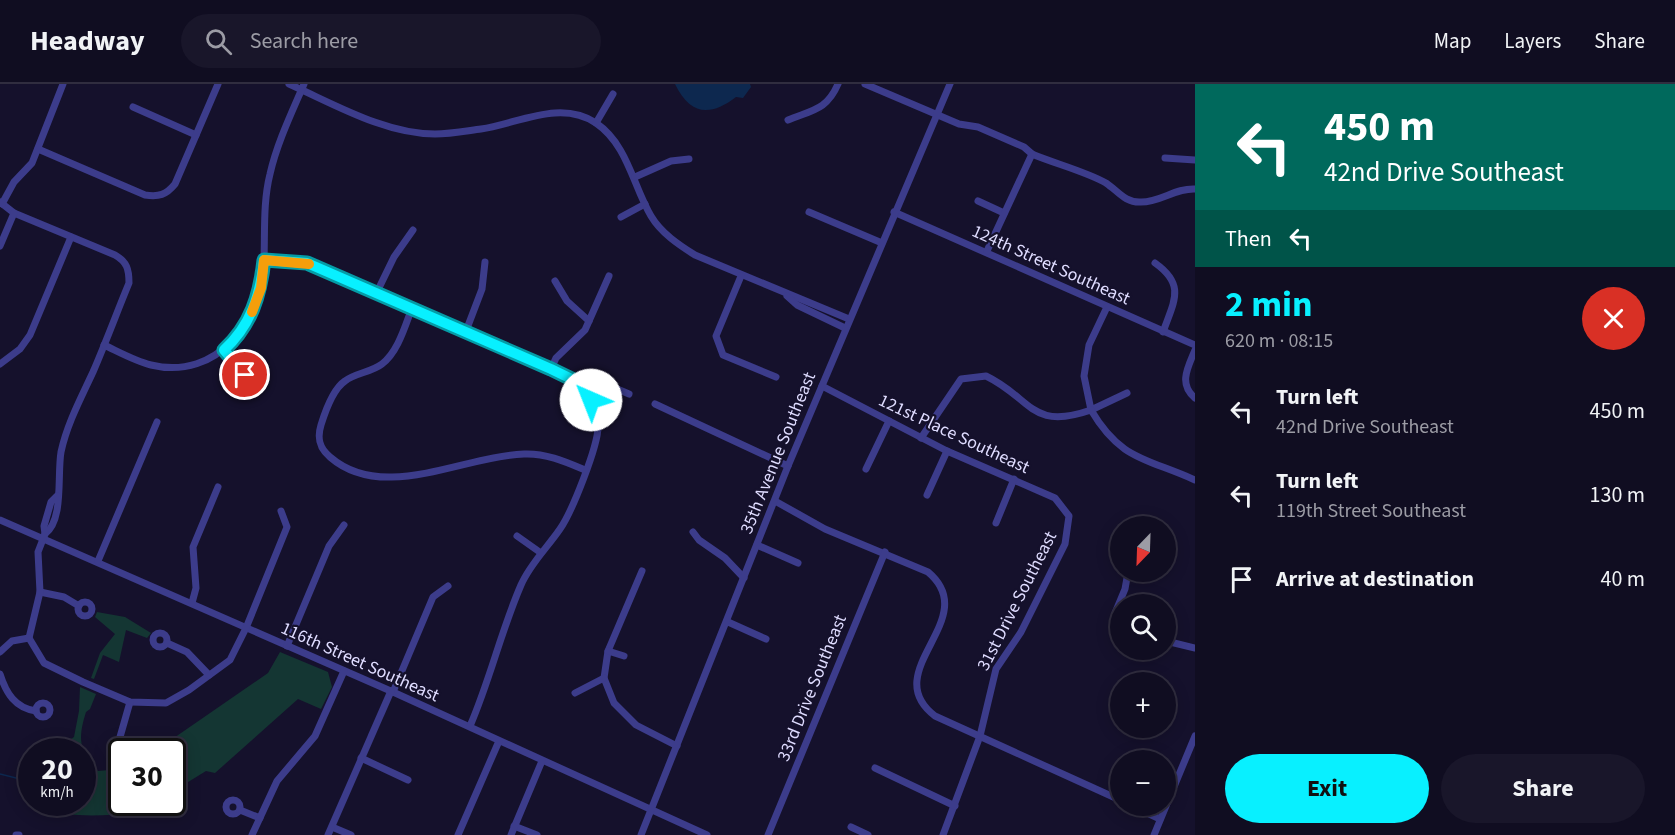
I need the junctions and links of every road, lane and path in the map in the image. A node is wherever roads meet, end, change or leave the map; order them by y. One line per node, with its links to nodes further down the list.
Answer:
1 (63, 84): 14 (street)
2 (218, 84): 13 (street)
3 (289, 84): 7 (street)
4 (838, 84): 11 (street)
5 (865, 84): 10 (street)
6 (950, 84): 10 (street, 35th Avenue Southeast)
7 (303, 87): 12 (street); 34 (street)
8 (613, 94): 12 (street)
9 (133, 107): 13 (street)
10 (937, 114): 15 (street); 25 (street, 35th Avenue Southeast)
11 (788, 120)
12 (596, 123): 19 (street)
13 (196, 135): 14 (street)
14 (38, 149): 22 (street)
15 (1032, 154): 20 (street); 27 (street)
16 (1165, 158): 18 (street)
17 (689, 159): 19 (street)
18 (1195, 160)
19 (635, 177): 23 (street)
20 (1195, 189)
21 (978, 201): 27 (street)
22 (1, 203): 26 (street)
23 (645, 204): 28 (street); 38 (street)
24 (809, 212): 31 (street)
25 (894, 212): 31 (street, 35th Avenue Southeast); 33 (street, 124th Street Southeast)
26 (14, 213): 30 (street); 32 (street)
27 (1004, 213): 33 (street)
28 (621, 217)
29 (413, 230): 40 (street)
30 (71, 237): 49 (street); 53 (street)
31 (882, 243): 44 (street, 35th Avenue Southeast)
32 (0, 246)
33 (987, 252): 42 (street, 124th Street Southeast)
34 (264, 260): 40 (street); 51 (street)
35 (484, 262): 47 (street)
36 (1155, 263): 48 (street)
37 (609, 276): 45 (street)
38 (741, 276): 41 (street); 55 (street)
39 (555, 280): 45 (street)
40 (377, 292): 43 (street)
41 (787, 296): 44 (street); 46 (street)
42 (1107, 307): 48 (street, 124th Street Southeast); 63 (street)
43 (412, 308): 47 (street); 70 (street)
44 (849, 319): 46 (street, 35th Avenue Southeast)
45 (589, 321): 54 (street)
46 (845, 328): 56 (street, 35th Avenue Southeast)
47 (466, 331): 54 (street)
48 (1163, 332): 50 (street, 124th Street Southeast)
49 (104, 345): 51 (street); 82 (street)
50 (1195, 345)
51 (224, 350): 57 (street)
52 (1195, 350): 61 (street)
53 (0, 364)
54 (551, 369): 58 (street)
55 (776, 377)
56 (822, 386): 64 (street, 121st Place Southeast); 68 (street, 35th Avenue Southeast)
57 (255, 387)
58 (588, 387): 60 (street); 70 (street)
59 (1127, 393): 63 (street)
60 (629, 394)
61 (1195, 398)
62 (655, 404): 68 (street)
63 (1091, 410): 66 (street); 72 (street)
64 (889, 421): 66 (street, 121st Place Southeast); 69 (street)
65 (157, 422): 87 (street)
66 (921, 438): 67 (street, 121st Place Southeast)
67 (947, 451): 71 (street, 121st Place Southeast); 74 (street)
68 (788, 466): 75 (street, 35th Avenue Southeast)
69 (866, 469)
70 (585, 470): 86 (street)
71 (1014, 479): 77 (street, 121st Place Southeast); 79 (street)
72 (1195, 480)
73 (218, 487): 93 (street)
74 (927, 495)
75 (775, 501): 84 (street, 35th Avenue Southeast); 85 (street)
76 (280, 511): 96 (street)
77 (1068, 516): 115 (street, 31st Drive Southeast)
78 (0, 520): 82 (street, 116th Street Southeast)
79 (996, 523)
80 (344, 525): 101 (street)
81 (693, 532): 90 (street)
82 (44, 536): 87 (street, 116th Street Southeast); 92 (street)
83 (517, 536): 86 (street)
84 (757, 545): 88 (street); 90 (street, 35th Avenue Southeast)
85 (885, 552): 115 (street); 142 (street, 33rd Drive Southeast)
86 (542, 553): 114 (street)
87 (98, 561): 93 (street, 116th Street Southeast)
88 (798, 563)
89 (642, 571): 103 (street)
90 (744, 578): 95 (street, 35th Avenue Southeast)
91 (448, 586): 110 (street)
92 (40, 591): 94 (street); 97 (street)
93 (192, 603): 96 (street, 116th Street Southeast)
94 (79, 606)
95 (728, 622): 98 (street); 119 (street, 35th Avenue Southeast)
96 (246, 628): 101 (street, 116th Street Southeast); 108 (street)
97 (29, 639): 104 (street); 112 (street)
98 (766, 639)
99 (167, 643): 108 (street)
100 (1176, 643): 102 (street)
101 (287, 646): 106 (street, 116th Street Southeast)
102 (1195, 648)
103 (608, 651): 105 (street); 109 (street)
104 (0, 652)
105 (624, 656)
106 (344, 671): 110 (street, 116th Street Southeast); 129 (street)
107 (0, 674): 113 (street)
108 (209, 675): 112 (street)
109 (604, 678): 111 (street); 119 (street)
110 (392, 691): 114 (street, 116th Street Southeast); 120 (street)
111 (575, 693)
112 (130, 702): 117 (street)
113 (36, 711)
114 (470, 726): 118 (street, 116th Street Southeast)
115 (980, 736): 124 (street); 125 (street, 31st Drive Southeast)
116 (1195, 736): 130 (street)
117 (120, 737)
118 (499, 741): 121 (street, 116th Street Southeast); 137 (street)
119 (677, 746): 126 (street, 35th Avenue Southeast)
120 (361, 758): 123 (street); 132 (street)
121 (542, 761): 126 (street, 116th Street Southeast); 131 (street)
122 (876, 768): 125 (street)
123 (408, 780)
124 (1110, 795)
125 (955, 806): 144 (street, 31st Drive Southeast)
126 (651, 809): 140 (street, 35th Avenue Southeast); 141 (street, 116th Street Southeast)
127 (240, 810): 129 (street)
128 (1154, 816): 130 (street)
129 (260, 818): 134 (street)
130 (1161, 819): 145 (street)
131 (514, 826): 138 (street); 139 (street)
132 (332, 827): 135 (street); 136 (street)
133 (851, 827): 143 (street)
134 (252, 835)
135 (328, 835)
136 (351, 835)
137 (458, 835)
138 (511, 835)
139 (537, 835)
140 (641, 835)
141 (707, 835)
142 (768, 835)
143 (868, 835)
144 (944, 835)
145 (1154, 835)

